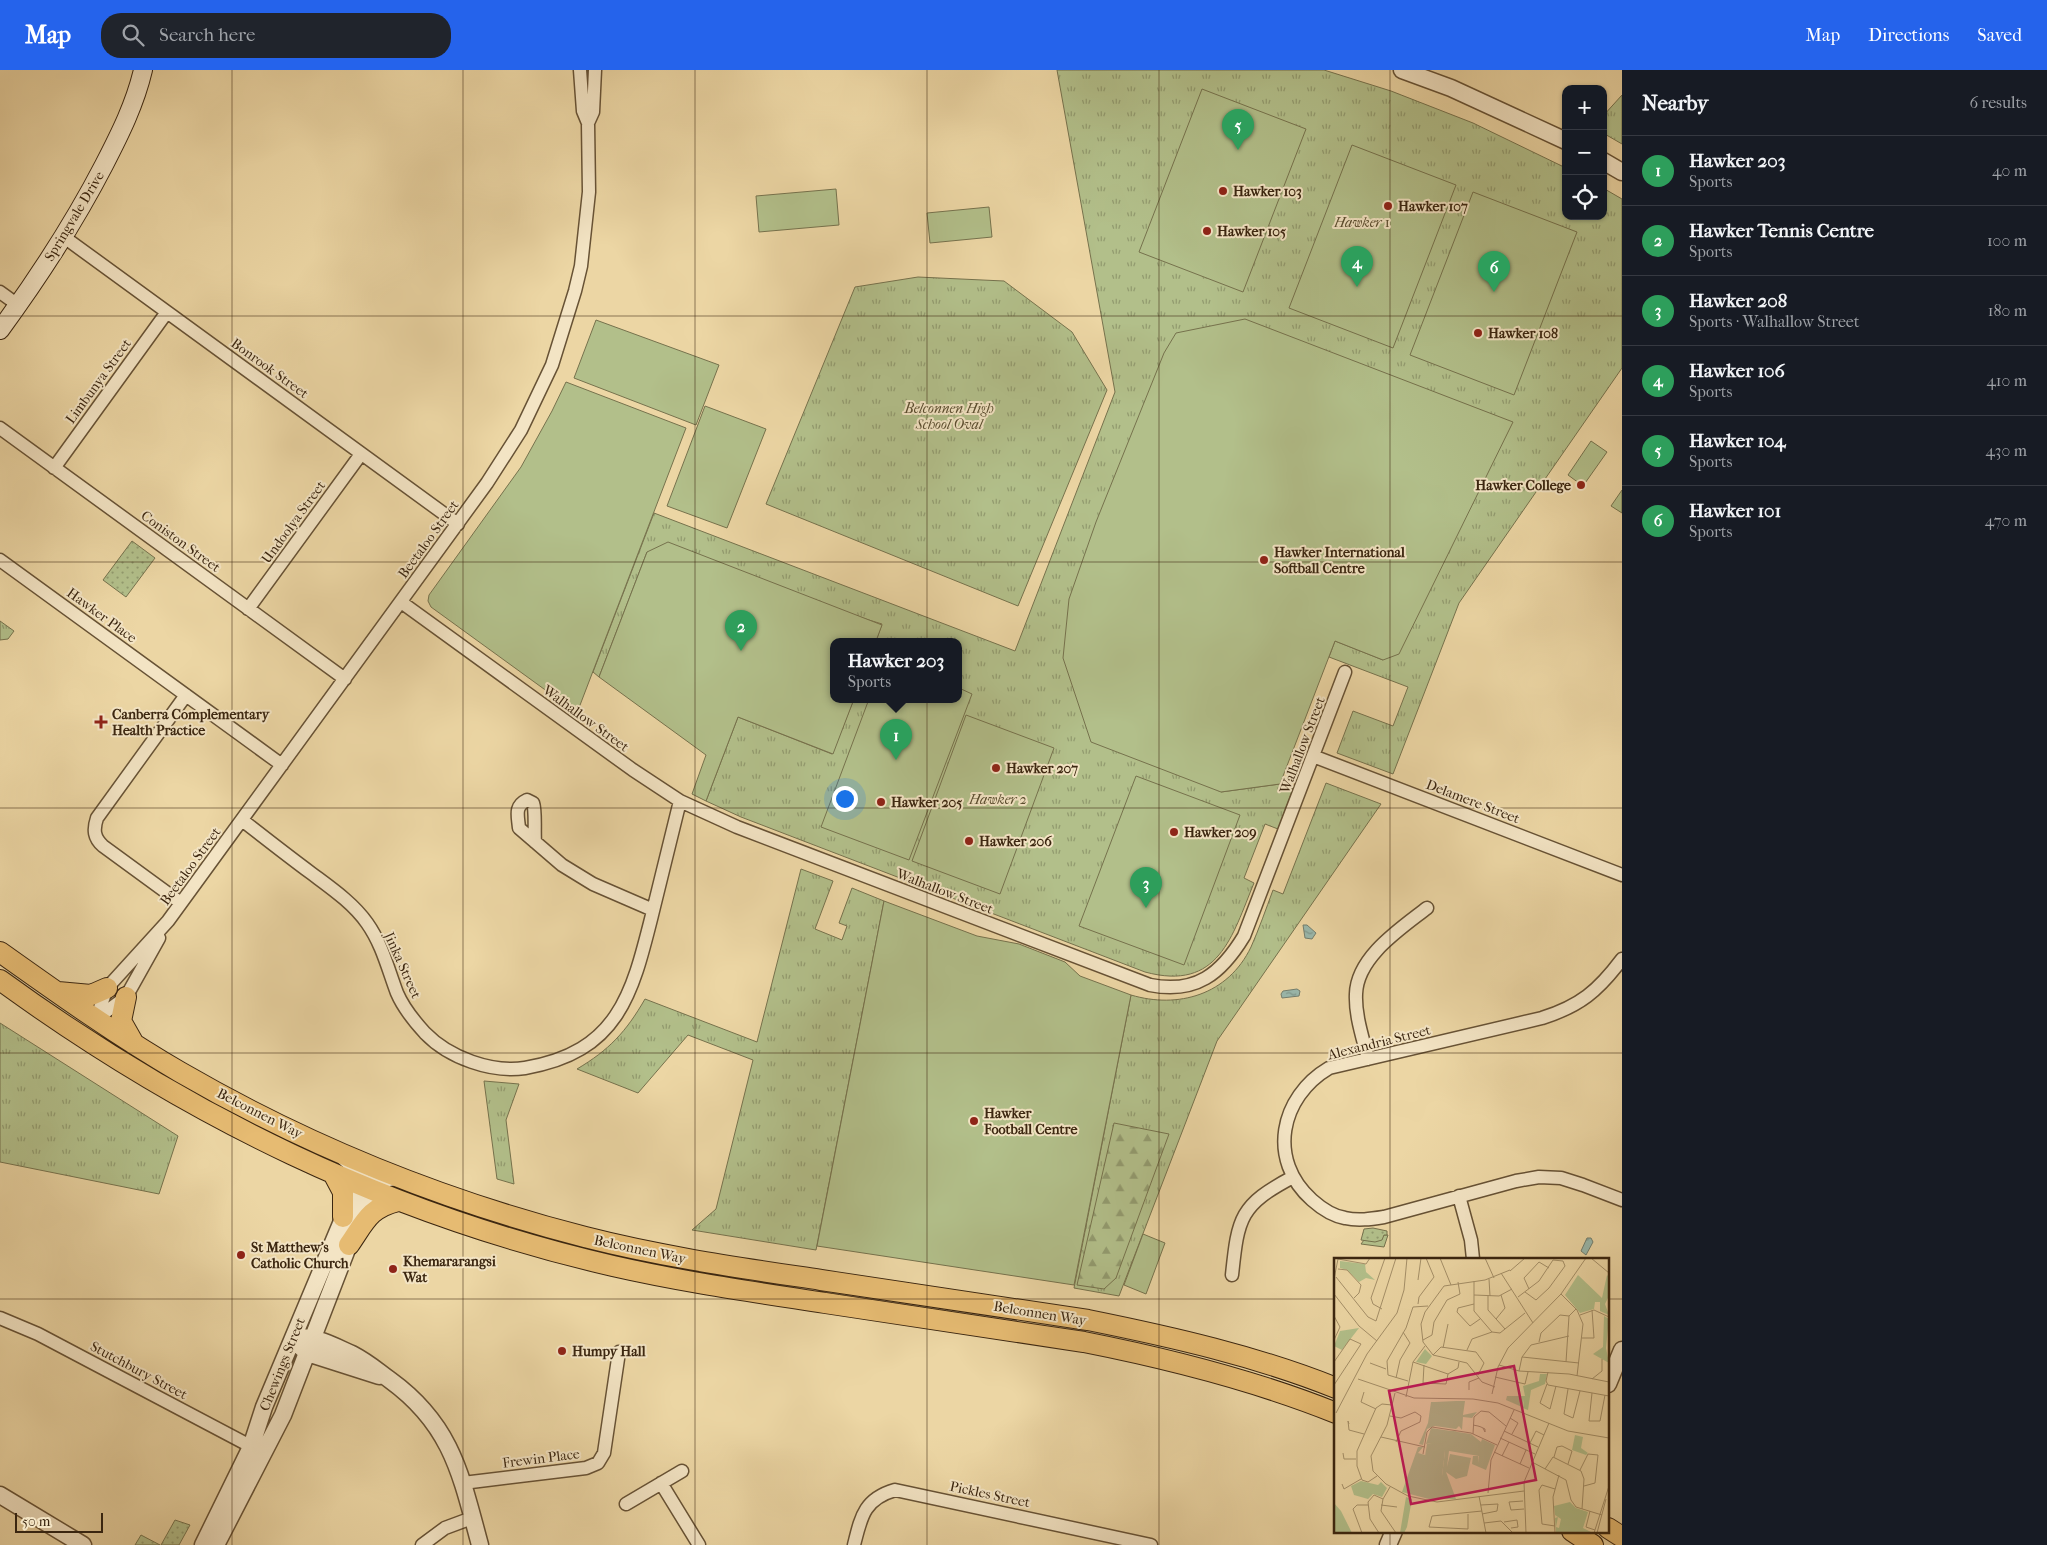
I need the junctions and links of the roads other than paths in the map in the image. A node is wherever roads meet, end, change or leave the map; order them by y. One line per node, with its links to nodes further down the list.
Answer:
1 (143, 70): 6 (main road, Springvale Drive)
2 (154, 70): 6 (main road, Springvale Drive)
3 (580, 70): 7 (street, Beetaloo Street)
4 (595, 70): 7 (street, Beetaloo Street)
5 (1402, 70): 8 (street)
6 (137, 95): 11 (main road, Springvale Drive)
7 (588, 123): 19 (street, Beetaloo Street)
8 (1562, 139)
9 (1607, 163): 10 (street)
10 (1622, 172)
11 (64, 237): 13 (main road, Springvale Drive); 14 (street, Bonrook Street)
12 (0, 292): 13 (street)
13 (18, 305): 15 (main road, Springvale Drive)
14 (167, 312): 17 (street, Bonrook Street); 18 (street, Limbunya Street)
15 (0, 330)
16 (0, 428): 18 (street, Coniston Street)
17 (361, 454): 19 (street, Bonrook Street); 22 (street, Undoolya Street)
18 (54, 468): 22 (street, Coniston Street)
19 (458, 524): 21 (street, Beetaloo Street)
20 (0, 560): 25 (street, Hawker Place)
21 (401, 602): 24 (street, Beetaloo Street); 28 (street, Walhallow Street)
22 (248, 609): 24 (street, Coniston Street)
23 (1345, 672): 26 (street, Walhallow Street)
24 (344, 679): 27 (street, Beetaloo Street)
25 (186, 695): 27 (street, Hawker Place); 32 (street)
26 (1313, 756): 28 (street, Walhallow Street); 31 (street, Delamere Street)
27 (282, 765): 29 (street, Beetaloo Street)
28 (680, 801): 34 (street, Jinka Street)
29 (242, 820): 32 (street, Beetaloo Street); 34 (street, Jinka Street)
30 (535, 842): 34 (street)
31 (1622, 875)
32 (181, 903): 35 (street, Beetaloo Street)
33 (1427, 908): 45 (street)
34 (653, 910)
35 (168, 921): 39 (street, Beetaloo Street); 41 (street, Beetaloo Street)
36 (0, 952): 40 (main road, Belconnen Way)
37 (1622, 959): 45 (street, Alexandria Street)
38 (0, 980): 42 (main road, Belconnen Way)
39 (107, 988): 40 (main road); 43 (street, Beetaloo Street)
40 (54, 992): 43 (main road, Belconnen Way)
41 (126, 997): 43 (street, Beetaloo Street); 44 (main road)
42 (52, 1017): 43 (main road); 46 (main road, Belconnen Way)
43 (96, 1019): 44 (main road, Belconnen Way); 46 (main road)
44 (134, 1044): 47 (main road, Belconnen Way)
45 (1368, 1059): 50 (street, Alexandria Street)
46 (116, 1060): 48 (main road, Belconnen Way)
47 (336, 1150): 49 (main road, Belconnen Way); 51 (street)
48 (334, 1175): 51 (main road, Belconnen Way); 55 (main road)
49 (400, 1177): 51 (street, Chewings Street); 58 (main road, Belconnen Way)
50 (1293, 1178): 52 (street, Alexandria Street); 59 (street)
51 (365, 1187): 54 (main road, Belconnen Way); 55 (street, Chewings Street); 56 (street, Chewings Street)
52 (1459, 1196): 53 (street, Alexandria Street); 57 (street)
53 (1622, 1200)
54 (398, 1201): 56 (main road); 60 (main road, Belconnen Way)
55 (344, 1217): 63 (street, Chewings Street)
56 (349, 1245): 64 (street, Chewings Street)
57 (1473, 1258)
58 (727, 1266): 60 (main road); 62 (main road, Belconnen Way)
59 (1232, 1275)
60 (724, 1288): 65 (main road, Belconnen Way)
61 (0, 1318): 73 (street, Stutchbury Street)
62 (1088, 1320): 65 (main road); 71 (main road, Belconnen Way)
63 (293, 1337): 64 (street); 67 (street); 73 (street, Chewings Street)
64 (313, 1338): 67 (street, Chewings Street); 69 (street)
65 (1084, 1342): 72 (main road, Belconnen Way)
66 (619, 1352): 75 (street, Frewin Place)
67 (307, 1353): 69 (street); 73 (street, Chewings Street)
68 (1622, 1353): 70 (street)
69 (388, 1379): 75 (street)
70 (1610, 1380)
71 (1334, 1387)
72 (1334, 1411)
73 (256, 1450): 84 (street, Chewings Street)
74 (682, 1471): 76 (street)
75 (463, 1483): 79 (street)
76 (661, 1483): 78 (street); 88 (street)
77 (0, 1495): 85 (street)
78 (626, 1504)
79 (472, 1518): 86 (street); 87 (street)
80 (1610, 1529): 83 (main road)
81 (1394, 1532): 91 (street)
82 (1574, 1532): 92 (main road)
83 (1622, 1537)
84 (211, 1543)
85 (82, 1545)
86 (422, 1545)
87 (480, 1545)
88 (699, 1545)
89 (854, 1545): 90 (street, Pickles Street)
90 (1151, 1545)
91 (1388, 1545)
92 (1593, 1545)

